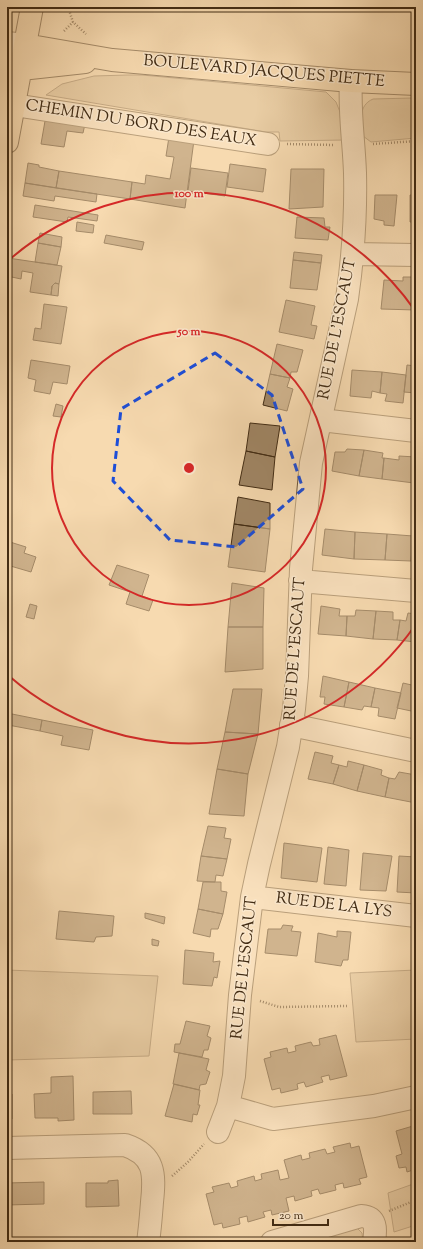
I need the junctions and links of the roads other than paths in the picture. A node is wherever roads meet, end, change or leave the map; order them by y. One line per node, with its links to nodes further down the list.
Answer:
1 (32, 7): 2 (main road)
2 (16, 44): 3 (main road, BOULEVARD JACQUES PIETTE); 4 (main road)
3 (112, 60): 4 (main road, BOULEVARD JACQUES PIETTE); 5 (main road, BOULEVARD JACQUES PIETTE)
4 (14, 69): 7 (main road)
5 (351, 81): 6 (main road, BOULEVARD JACQUES PIETTE); 10 (street, RUE DE L'ESCAUT)
6 (416, 84)
7 (14, 105): 8 (main road); 9 (street, CHEMIN DU BORD DES EAUX)
8 (7, 142)
9 (268, 144)
10 (353, 254): 11 (street); 12 (street, RUE DE L'ESCAUT)
11 (416, 255)
12 (321, 420): 13 (street); 14 (street, RUE DE L'ESCAUT)
13 (416, 431)
14 (300, 581): 15 (street); 16 (street, RUE DE L'ESCAUT)
15 (416, 591)
16 (291, 725): 17 (street); 18 (street, RUE DE L'ESCAUT)
17 (416, 751)
18 (252, 897): 19 (street, RUE DE LA LYS); 21 (street, RUE DE L'ESCAUT)
19 (416, 916)
20 (416, 1097): 21 (street)
21 (228, 1106): 22 (street, RUE DE L'ESCAUT)
22 (218, 1132)
23 (7, 1148): 25 (street)
24 (369, 1226): 26 (street)
25 (148, 1242)
26 (272, 1242)

